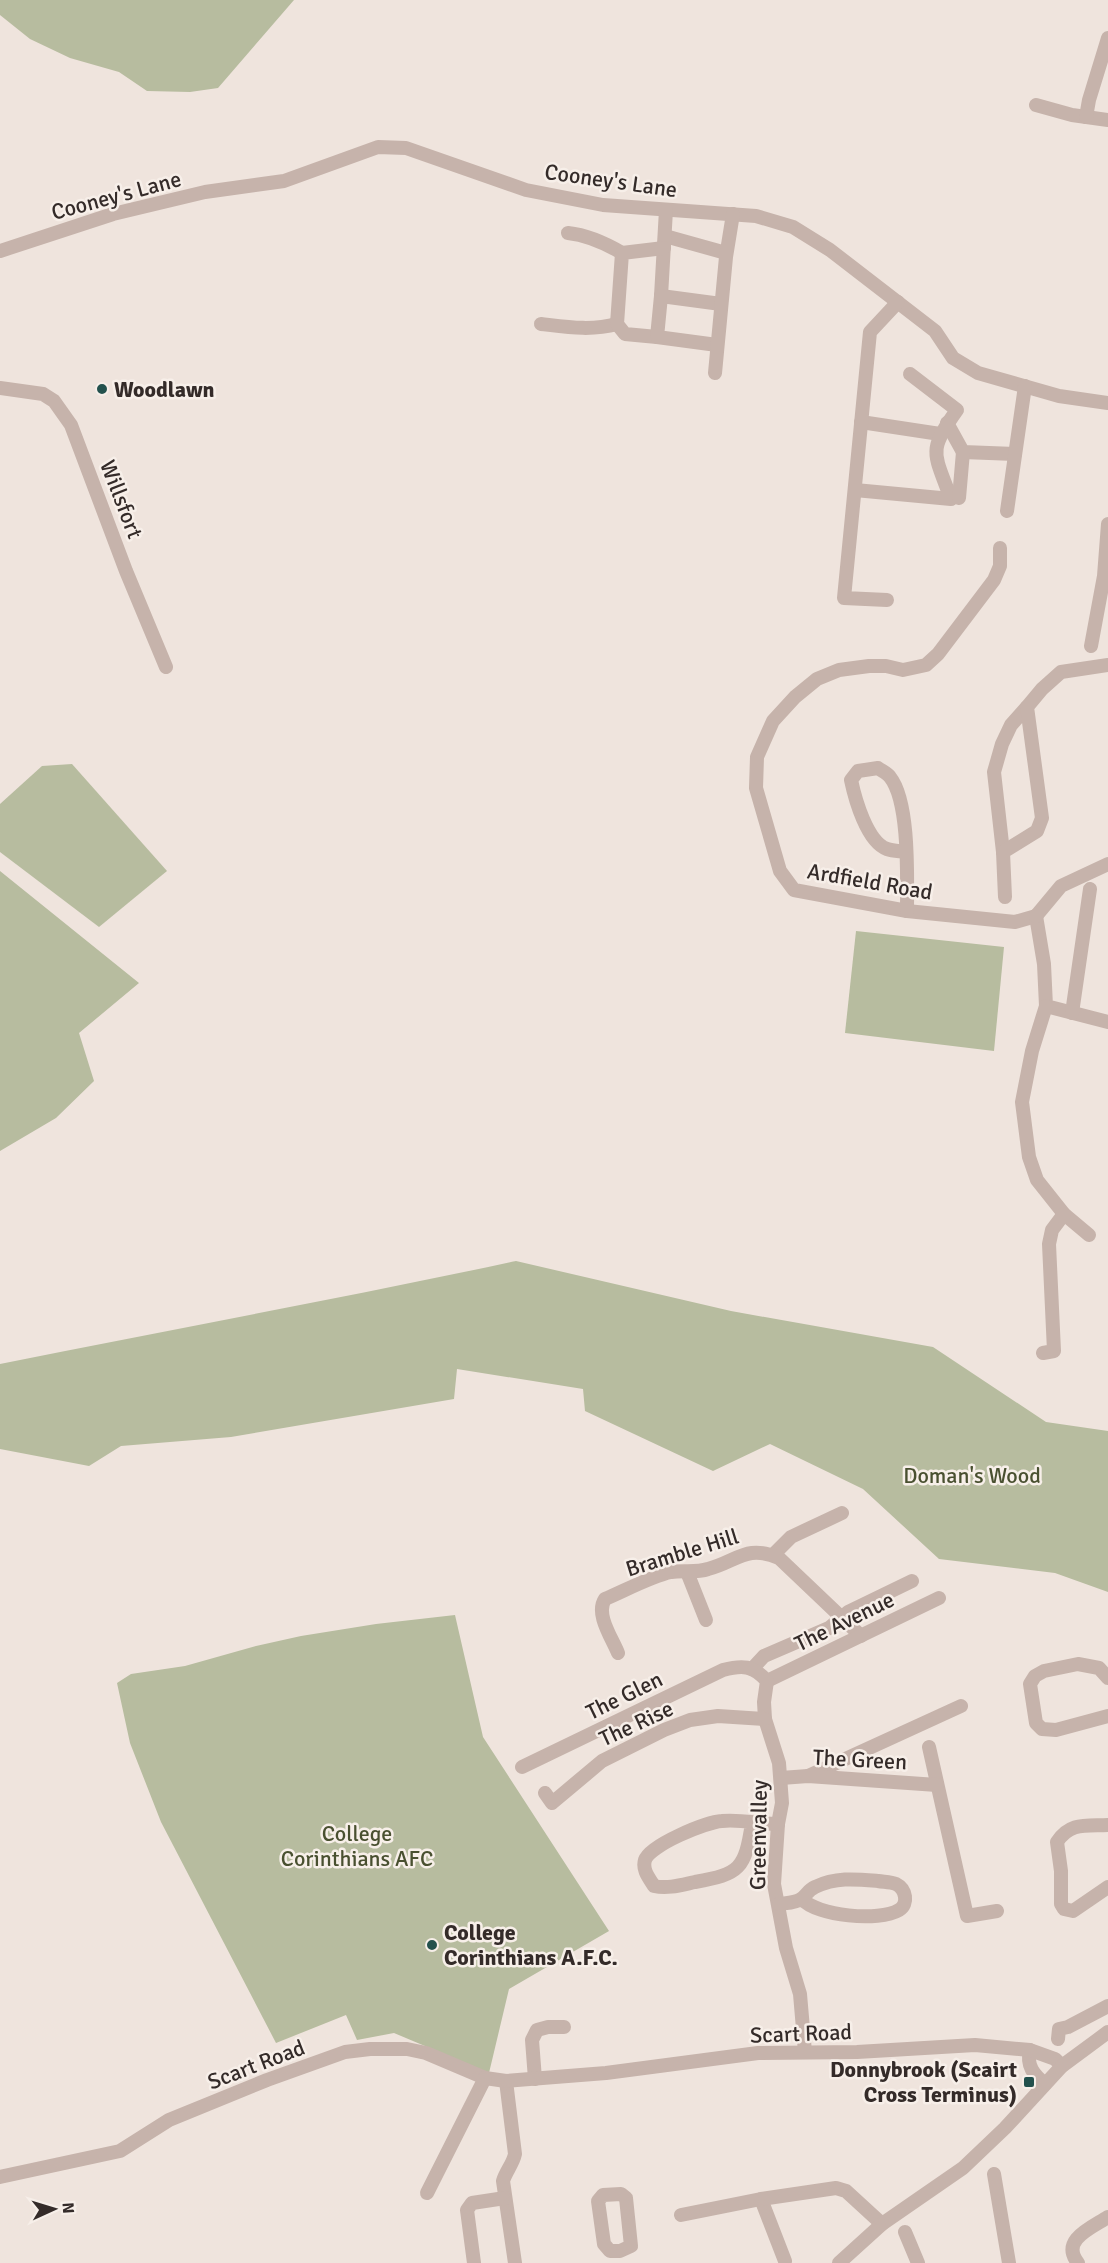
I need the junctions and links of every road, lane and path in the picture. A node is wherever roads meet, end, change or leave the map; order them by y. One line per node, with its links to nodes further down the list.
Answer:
1 (1108, 38): 3 (street)
2 (1036, 105): 3 (street)
3 (1098, 119)
4 (666, 210): 5 (street, Cooney's Lane); 7 (street); 8 (street, Cooney's Lane)
5 (733, 214): 10 (street); 12 (street, Cooney's Lane)
6 (568, 233): 9 (street)
7 (664, 242): 9 (street); 10 (street); 11 (street)
8 (0, 251)
9 (622, 253): 15 (street)
10 (726, 254): 13 (street)
11 (661, 296): 13 (street); 16 (street)
12 (898, 302): 20 (street, Cooney's Lane); 23 (street)
13 (721, 304): 17 (street)
14 (541, 324): 15 (street)
15 (617, 324): 16 (street)
16 (657, 337): 17 (street)
17 (717, 345): 18 (street)
18 (715, 373)
19 (910, 374): 24 (street)
20 (1025, 386): 22 (street, Cooney's Lane); 26 (street)
21 (0, 388): 35 (street, Willsfort)
22 (1108, 403)
23 (861, 422): 24 (street); 27 (street)
24 (943, 429): 25 (street); 27 (street)
25 (963, 452): 26 (street); 28 (street)
26 (1015, 454): 29 (street)
27 (855, 490): 32 (street)
28 (959, 498)
29 (1006, 511)
30 (1108, 525): 33 (street)
31 (1000, 548): 42 (street, Ardfield Road)
32 (887, 600)
33 (1091, 646)
34 (1108, 665): 36 (street)
35 (166, 667)
36 (1027, 707): 38 (street); 38 (street)
37 (906, 852): 37 (street); 42 (street)
38 (1003, 852): 41 (street)
39 (1108, 864): 43 (street)
40 (1090, 889): 45 (street)
41 (1005, 897)
42 (907, 911): 43 (street, Ardfield Road)
43 (1036, 916): 44 (street)
44 (1046, 1006): 45 (street); 47 (street)
45 (1072, 1013): 46 (street)
46 (1108, 1022)
47 (1064, 1214): 48 (street); 49 (street)
48 (1089, 1235)
49 (1043, 1353)
50 (842, 1514): 51 (street)
51 (773, 1555): 52 (street, Bramble Hill); 55 (street, Bramble Hill)
52 (687, 1572): 56 (street); 58 (street, Bramble Hill)
53 (912, 1581): 55 (street)
54 (939, 1598): 57 (street, The Avenue)
55 (842, 1617): 57 (street, Bramble Hill); 59 (street)
56 (706, 1620)
57 (861, 1636): 61 (street, The Avenue)
58 (618, 1653)
59 (749, 1667): 61 (street); 66 (street, The Glen)
60 (1108, 1678): 63 (street)
61 (767, 1681): 64 (street, Greenvalley)
62 (961, 1706): 67 (street)
63 (1108, 1716)
64 (765, 1719): 68 (street, Greenvalley); 70 (street, The Rise)
65 (929, 1747): 69 (street)
66 (522, 1767)
67 (808, 1776): 68 (street, The Green); 69 (street, The Green)
68 (781, 1778): 72 (street, Greenvalley)
69 (937, 1785): 77 (street)
70 (545, 1793)
71 (752, 1823): 71 (street); 72 (street)
72 (778, 1824): 76 (street, Greenvalley)
73 (1108, 1825): 74 (street)
74 (1108, 1887)
75 (802, 1899): 75 (street); 76 (street)
76 (779, 1904): 83 (street, Greenvalley)
77 (997, 1911)
78 (1108, 2006): 81 (street)
79 (564, 2028): 86 (street)
80 (1108, 2032): 84 (street)
81 (1058, 2039)
82 (1030, 2050): 83 (street, Scart Road); 84 (street, Scart Road); 88 (street)
83 (805, 2052): 86 (street, Scart Road)
84 (1062, 2066): 88 (street)
85 (485, 2078): 87 (street, Scart Road); 90 (street, Scart Road); 91 (street)
86 (535, 2079): 87 (street, Scart Road)
87 (506, 2081): 92 (street)
88 (1045, 2084): 96 (street)
89 (993, 2174): 103 (street)
90 (0, 2177)
91 (427, 2193)
92 (505, 2198): 99 (street); 100 (street)
93 (760, 2199): 94 (street); 96 (street); 98 (street)
94 (681, 2215)
95 (1108, 2217): 104 (street)
96 (882, 2224): 101 (street)
97 (905, 2232): 102 (street)
98 (785, 2261)
99 (474, 2263)
100 (515, 2263)
101 (838, 2263)
102 (918, 2263)
103 (1009, 2263)
104 (1078, 2263)

